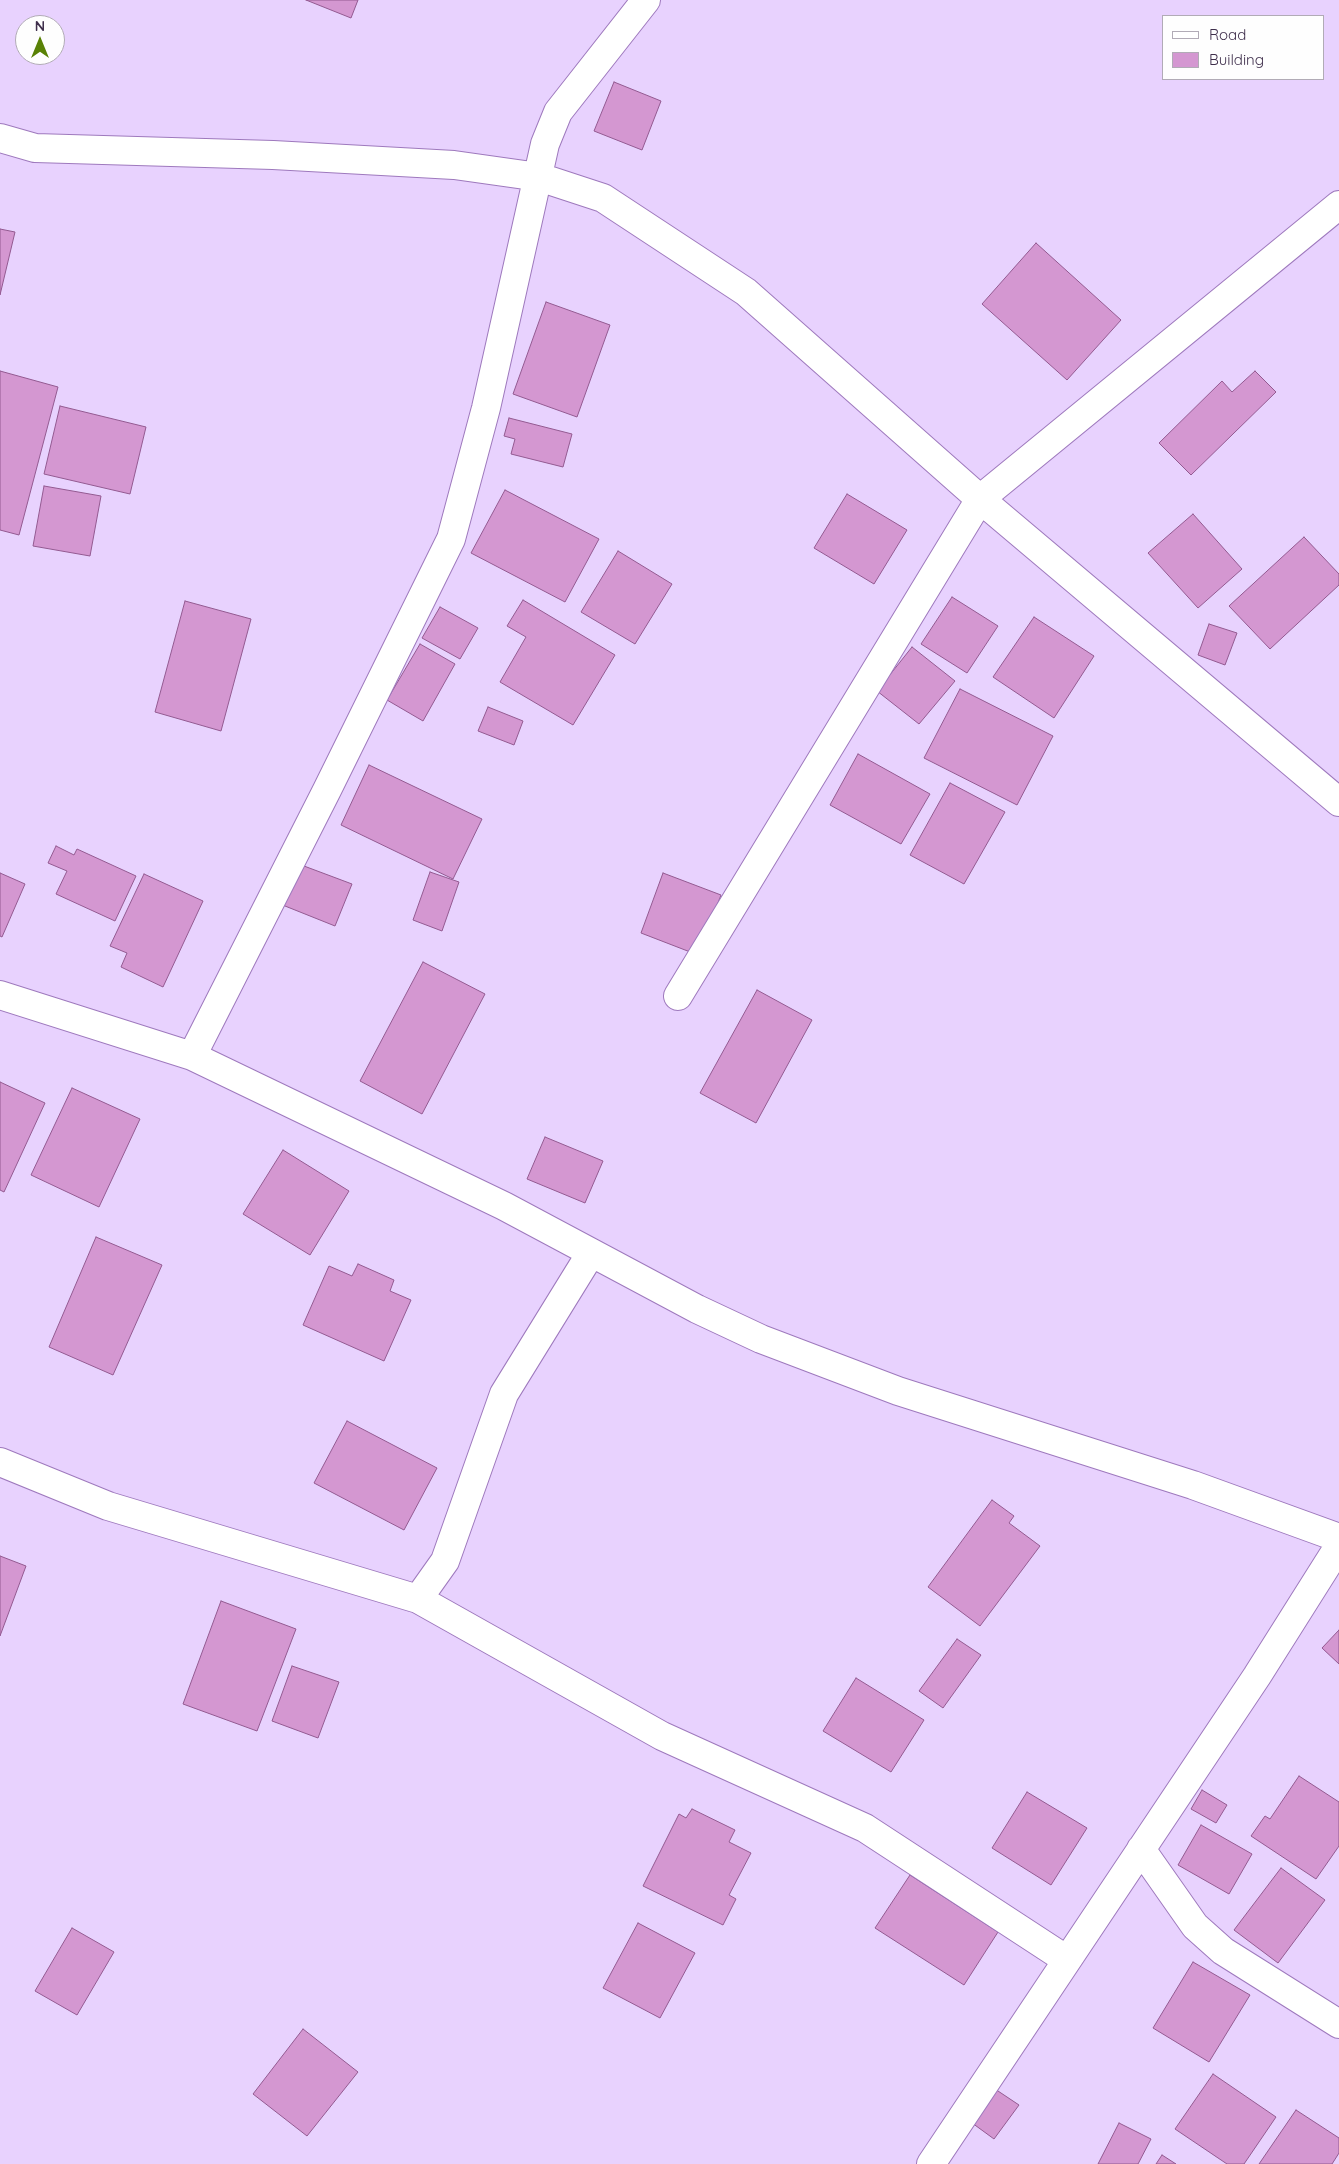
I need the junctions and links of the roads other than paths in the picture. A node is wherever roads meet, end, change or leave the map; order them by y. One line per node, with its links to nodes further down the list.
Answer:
1 (646, 0): 3 (street)
2 (0, 138): 3 (street)
3 (540, 177): 5 (street); 9 (street)
4 (1339, 205): 5 (street)
5 (980, 499): 6 (street); 8 (street)
6 (1339, 802)
7 (0, 995): 9 (street)
8 (678, 996)
9 (192, 1056): 10 (street)
10 (592, 1253): 12 (street); 14 (street)
11 (0, 1462): 14 (street)
12 (1339, 1538)
13 (1339, 1546): 15 (street)
14 (418, 1599): 16 (street)
15 (1141, 1849): 16 (street); 17 (street)
16 (1067, 1960): 18 (street)
17 (1339, 2024)
18 (931, 2164)

